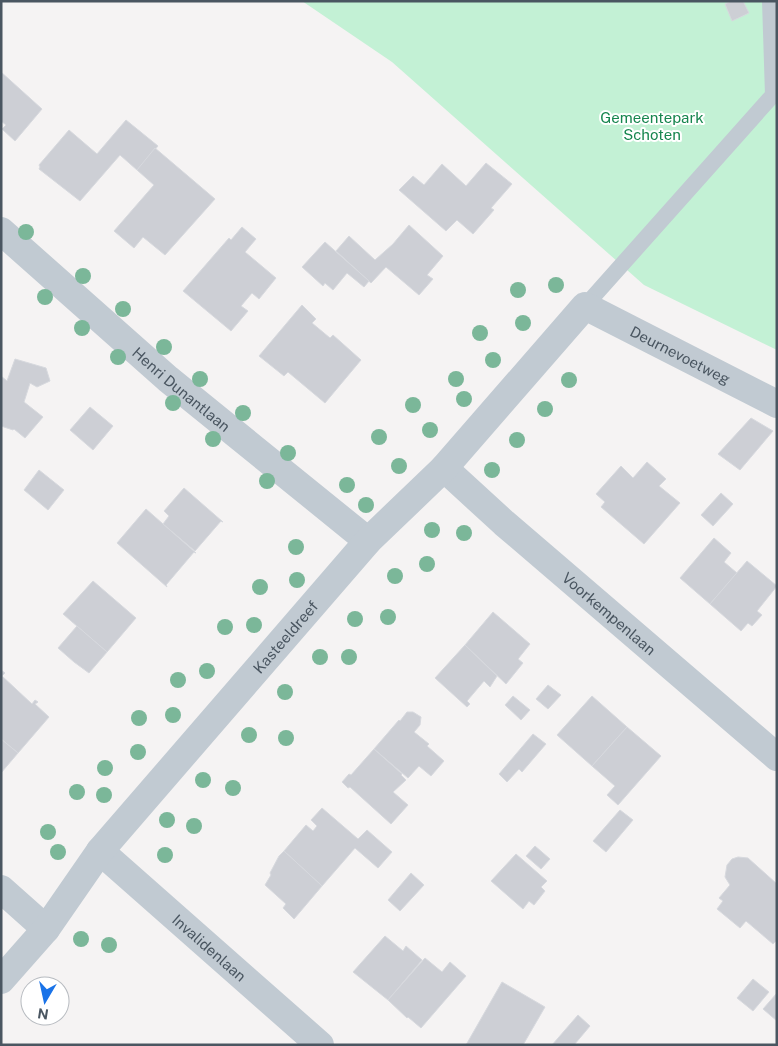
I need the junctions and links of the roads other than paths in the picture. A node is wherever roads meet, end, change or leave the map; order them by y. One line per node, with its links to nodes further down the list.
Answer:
1 (770, 1): 3 (lane)
2 (1, 231): 6 (street, Henri Dunantlaan)
3 (585, 306): 4 (street, Deurnevoetweg); 5 (street, Kasteeldreef)
4 (777, 404)
5 (444, 468): 6 (street, Kasteeldreef); 7 (street, Voorkempenlaan)
6 (368, 541): 8 (street, Kasteeldreef)
7 (777, 757)
8 (100, 851): 10 (street, Kasteeldreef); 12 (street, Invalidenlaan)
9 (1, 889): 10 (street)
10 (46, 929): 11 (street, Kasteeldreef)
11 (1, 980)
12 (320, 1045)

